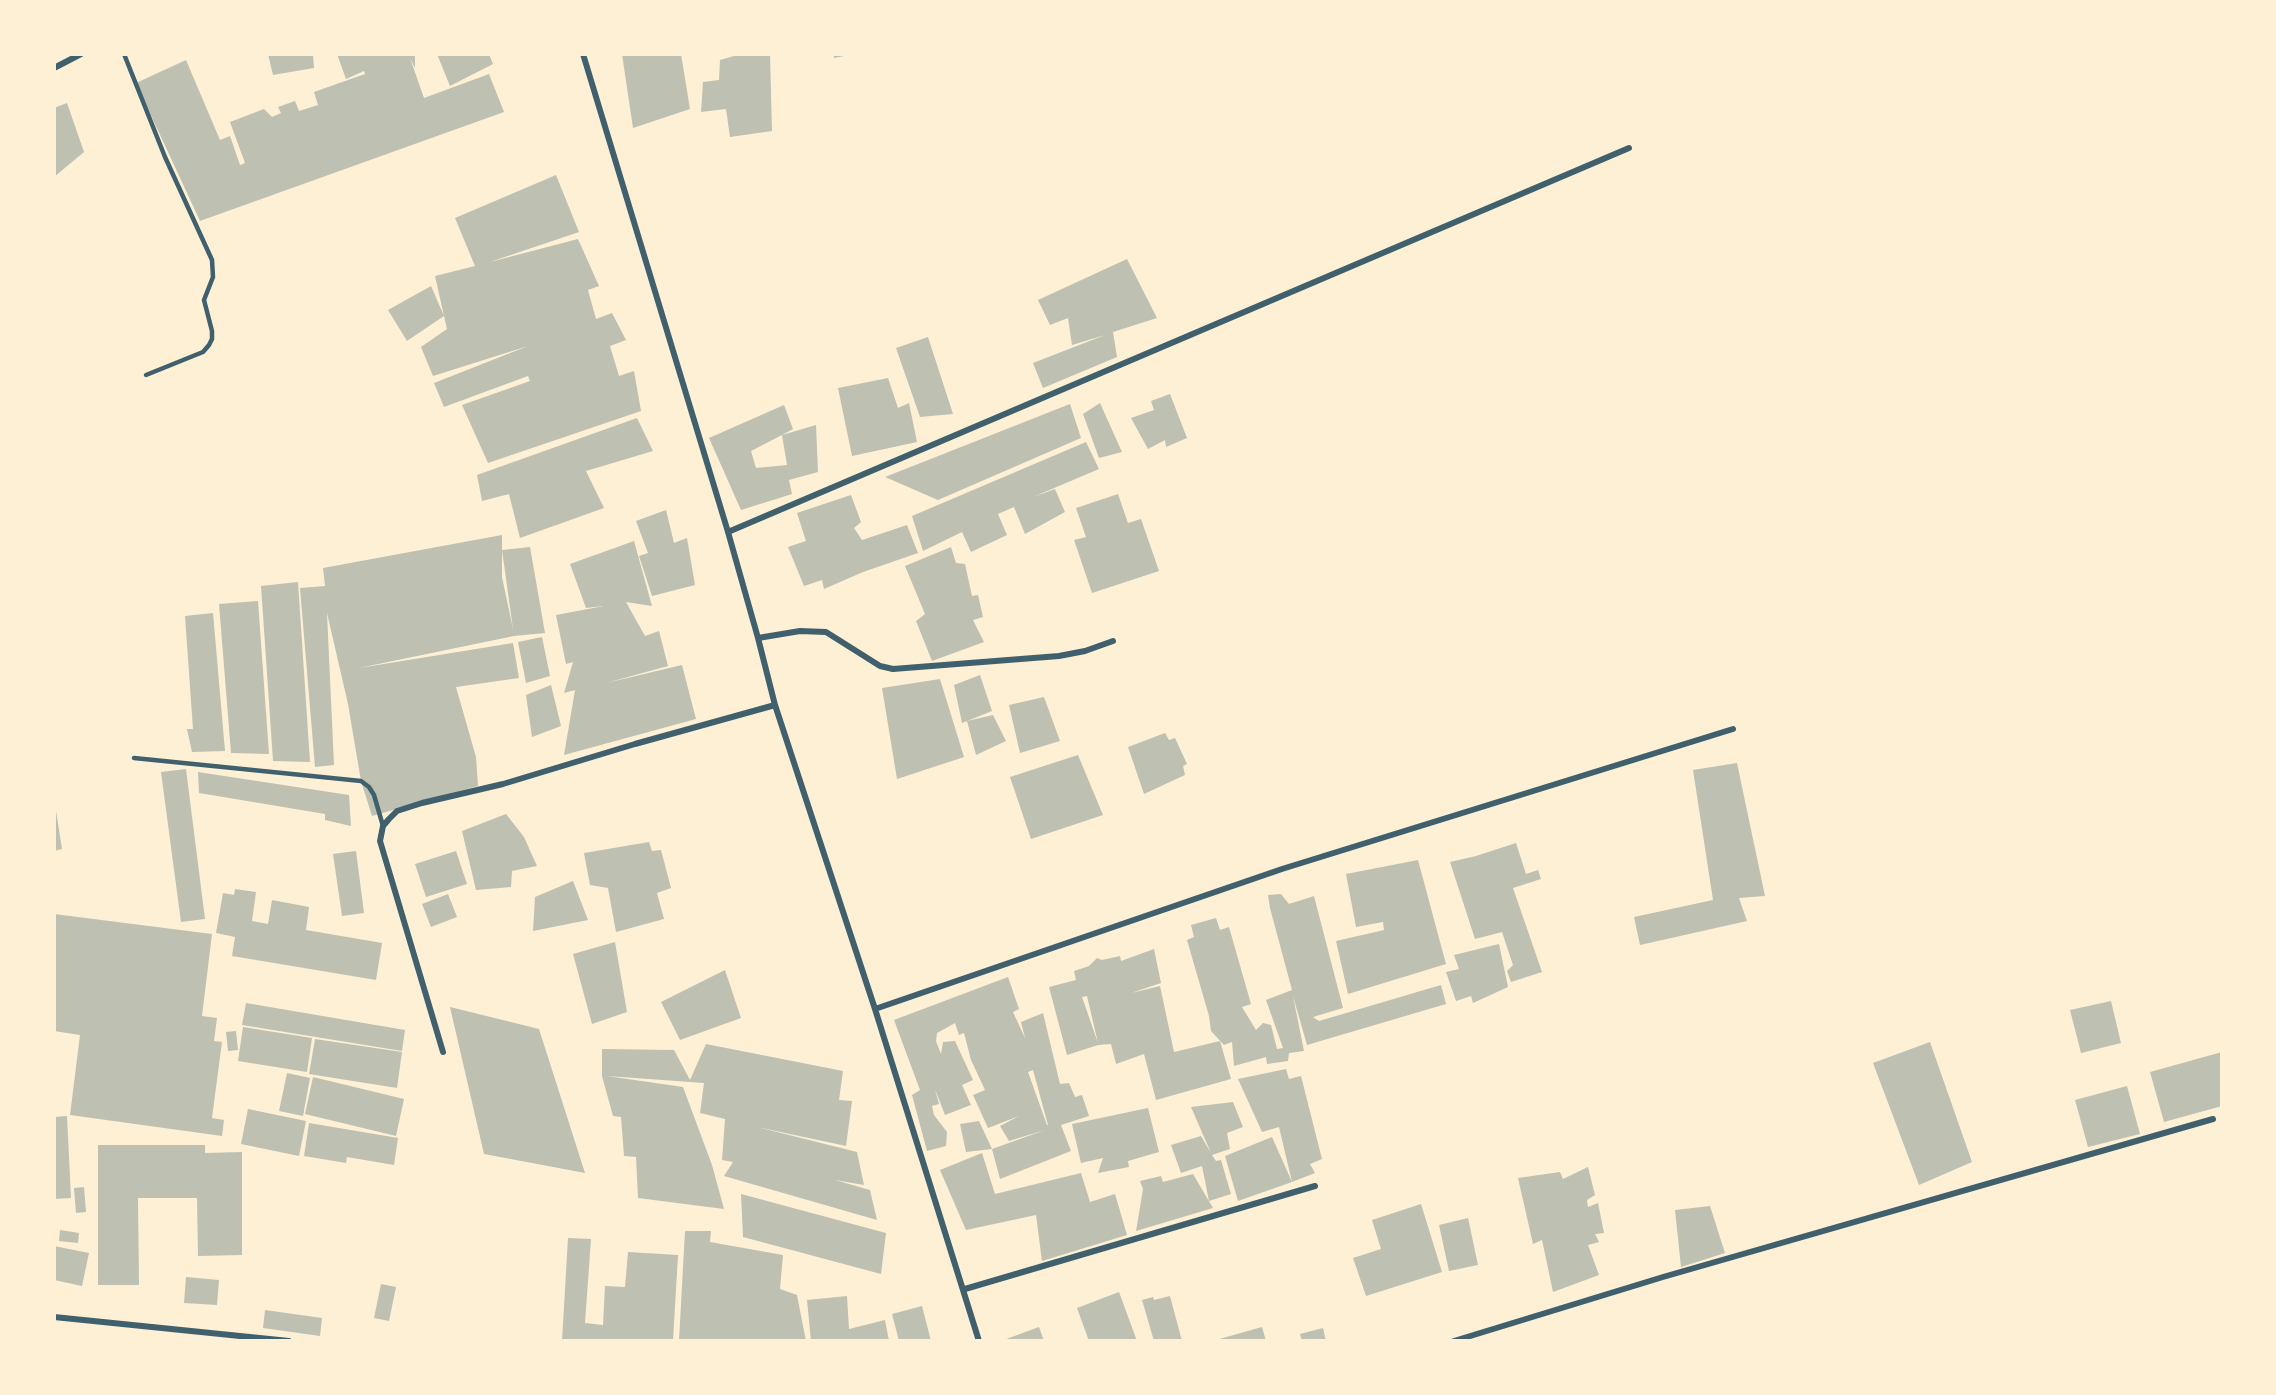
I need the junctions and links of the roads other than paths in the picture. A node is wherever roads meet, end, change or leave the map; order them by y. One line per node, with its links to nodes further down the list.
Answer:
1 (81, 54): 4 (street)
2 (124, 54): 6 (lane)
3 (583, 54): 7 (street)
4 (54, 68)
5 (1629, 148): 7 (street)
6 (146, 375)
7 (728, 532): 8 (street)
8 (758, 638): 9 (street); 10 (street)
9 (1113, 641)
10 (775, 705): 13 (street); 14 (street)
11 (1733, 729): 14 (street)
12 (134, 758): 13 (lane)
13 (383, 826): 15 (street)
14 (874, 1009): 18 (street)
15 (443, 1052)
16 (2213, 1119): 22 (street)
17 (1315, 1186): 18 (street)
18 (964, 1289): 21 (street)
19 (54, 1317): 20 (street)
20 (289, 1341)
21 (979, 1341)
22 (1454, 1341)

